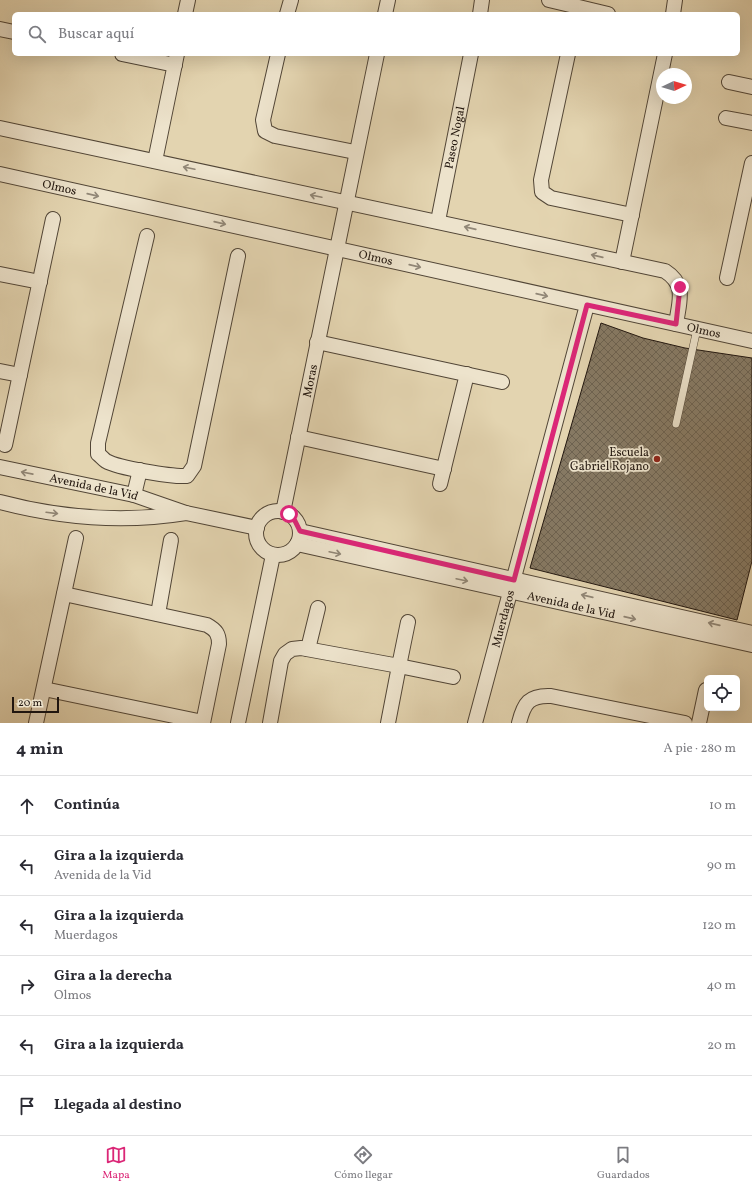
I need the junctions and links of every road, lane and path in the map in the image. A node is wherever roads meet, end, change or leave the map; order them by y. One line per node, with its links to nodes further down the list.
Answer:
1 (188, 0): 8 (street)
2 (291, 0): 9 (street)
3 (388, 0): 10 (street)
4 (482, 0): 11 (street)
5 (549, 0): 7 (street)
6 (675, 0): 13 (street)
7 (577, 10): 12 (street)
8 (185, 12)
9 (288, 12)
10 (385, 12)
11 (480, 12)
12 (592, 12)
13 (673, 12)
14 (0, 29): 15 (street)
15 (12, 32)
16 (144, 56): 22 (street)
17 (278, 56): 28 (street)
18 (377, 56): 28 (street, Moras)
19 (472, 56): 35 (street, Paseo Nogal)
20 (568, 56): 33 (street)
21 (665, 56): 33 (street)
22 (176, 59): 29 (street)
23 (729, 82): 24 (street)
24 (752, 87)
25 (726, 118): 26 (street)
26 (752, 123)
27 (0, 128): 29 (street)
28 (356, 152): 32 (street, Moras)
29 (155, 161): 32 (street, one-way to 29)
30 (752, 163): 41 (street)
31 (0, 174): 37 (street, Olmos, one-way to 37)
32 (346, 202): 35 (street); 37 (street, Moras)
33 (632, 215): 39 (street)
34 (53, 219): 42 (street)
35 (438, 221): 39 (street, one-way to 35)
36 (147, 236): 57 (street)
37 (336, 249): 43 (street, Olmos, one-way to 43); 47 (street, Moras)
38 (238, 256): 57 (street)
39 (622, 262): 44 (street)
40 (0, 274): 42 (street)
41 (727, 278)
42 (40, 282): 50 (street)
43 (587, 305): 44 (street, Olmos); 68 (street, Muerdagos)
44 (676, 324): 45 (street, Olmos)
45 (697, 329): 46 (street, Olmos); 52 (lane)
46 (752, 341)
47 (317, 342): 49 (street); 53 (street, Moras)
48 (0, 371): 50 (street)
49 (467, 374): 51 (street); 56 (street)
50 (20, 375): 54 (street)
51 (502, 382)
52 (676, 424)
53 (298, 437): 56 (street); 61 (street, Moras)
54 (5, 445)
55 (0, 467): 59 (street, Avenida de la Vid, one-way to 55)
56 (444, 469): 58 (street)
57 (140, 470): 59 (street)
58 (440, 484)
59 (134, 495): 62 (street, Avenida de la Vid)
60 (0, 502): 62 (street, Avenida de la Vid, one-way to 62)
61 (283, 512): 63 (street); 65 (street)
62 (186, 513): 63 (street, Avenida de la Vid)
63 (257, 528): 67 (street)
64 (76, 538): 69 (street)
65 (298, 538): 67 (street); 68 (street, Avenida de la Vid)
66 (172, 540): 71 (street)
67 (273, 555): 82 (street)
68 (513, 585): 73 (street, Avenida de la Vid, one-way to 68); 74 (street, Avenida de la Vid, one-way to 74); 85 (street, Muerdagos)
69 (64, 594): 71 (street); 78 (street)
70 (318, 608): 75 (street)
71 (158, 614): 80 (street)
72 (408, 622): 76 (street)
73 (752, 633)
74 (752, 646)
75 (308, 649): 76 (street); 83 (street)
76 (399, 666): 77 (street); 84 (street)
77 (453, 677)
78 (44, 689): 80 (street); 81 (street)
79 (704, 701): 88 (street)
80 (203, 722)
81 (36, 723)
82 (238, 723)
83 (270, 723)
84 (388, 723)
85 (475, 723)
86 (519, 723): 87 (street)
87 (685, 723)
88 (700, 723)

